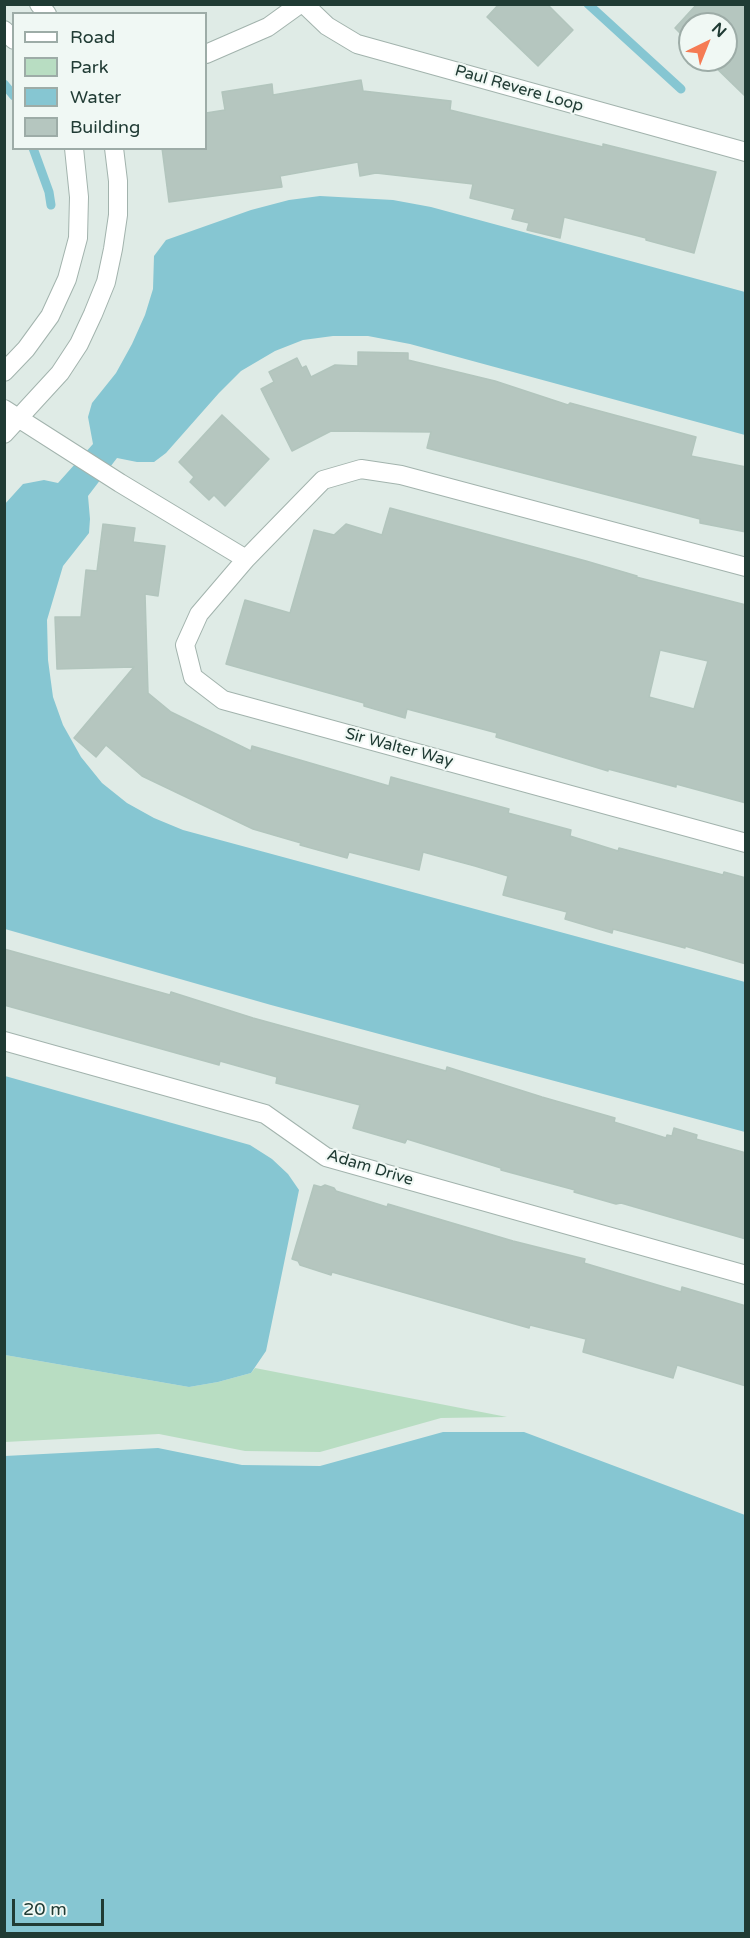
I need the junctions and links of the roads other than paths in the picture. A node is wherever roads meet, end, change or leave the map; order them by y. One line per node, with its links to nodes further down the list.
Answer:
1 (302, 4): 2 (street); 5 (street, Paul Revere Loop)
2 (207, 54)
3 (74, 150): 6 (street)
4 (114, 150): 7 (street)
5 (746, 152)
6 (4, 372)
7 (11, 414): 8 (street); 9 (street)
8 (4, 434)
9 (246, 559): 10 (street, Sir Walter Way); 11 (street, Sir Walter Way)
10 (746, 567)
11 (746, 843)
12 (4, 1041): 13 (street, Adam Drive)
13 (746, 1275)

